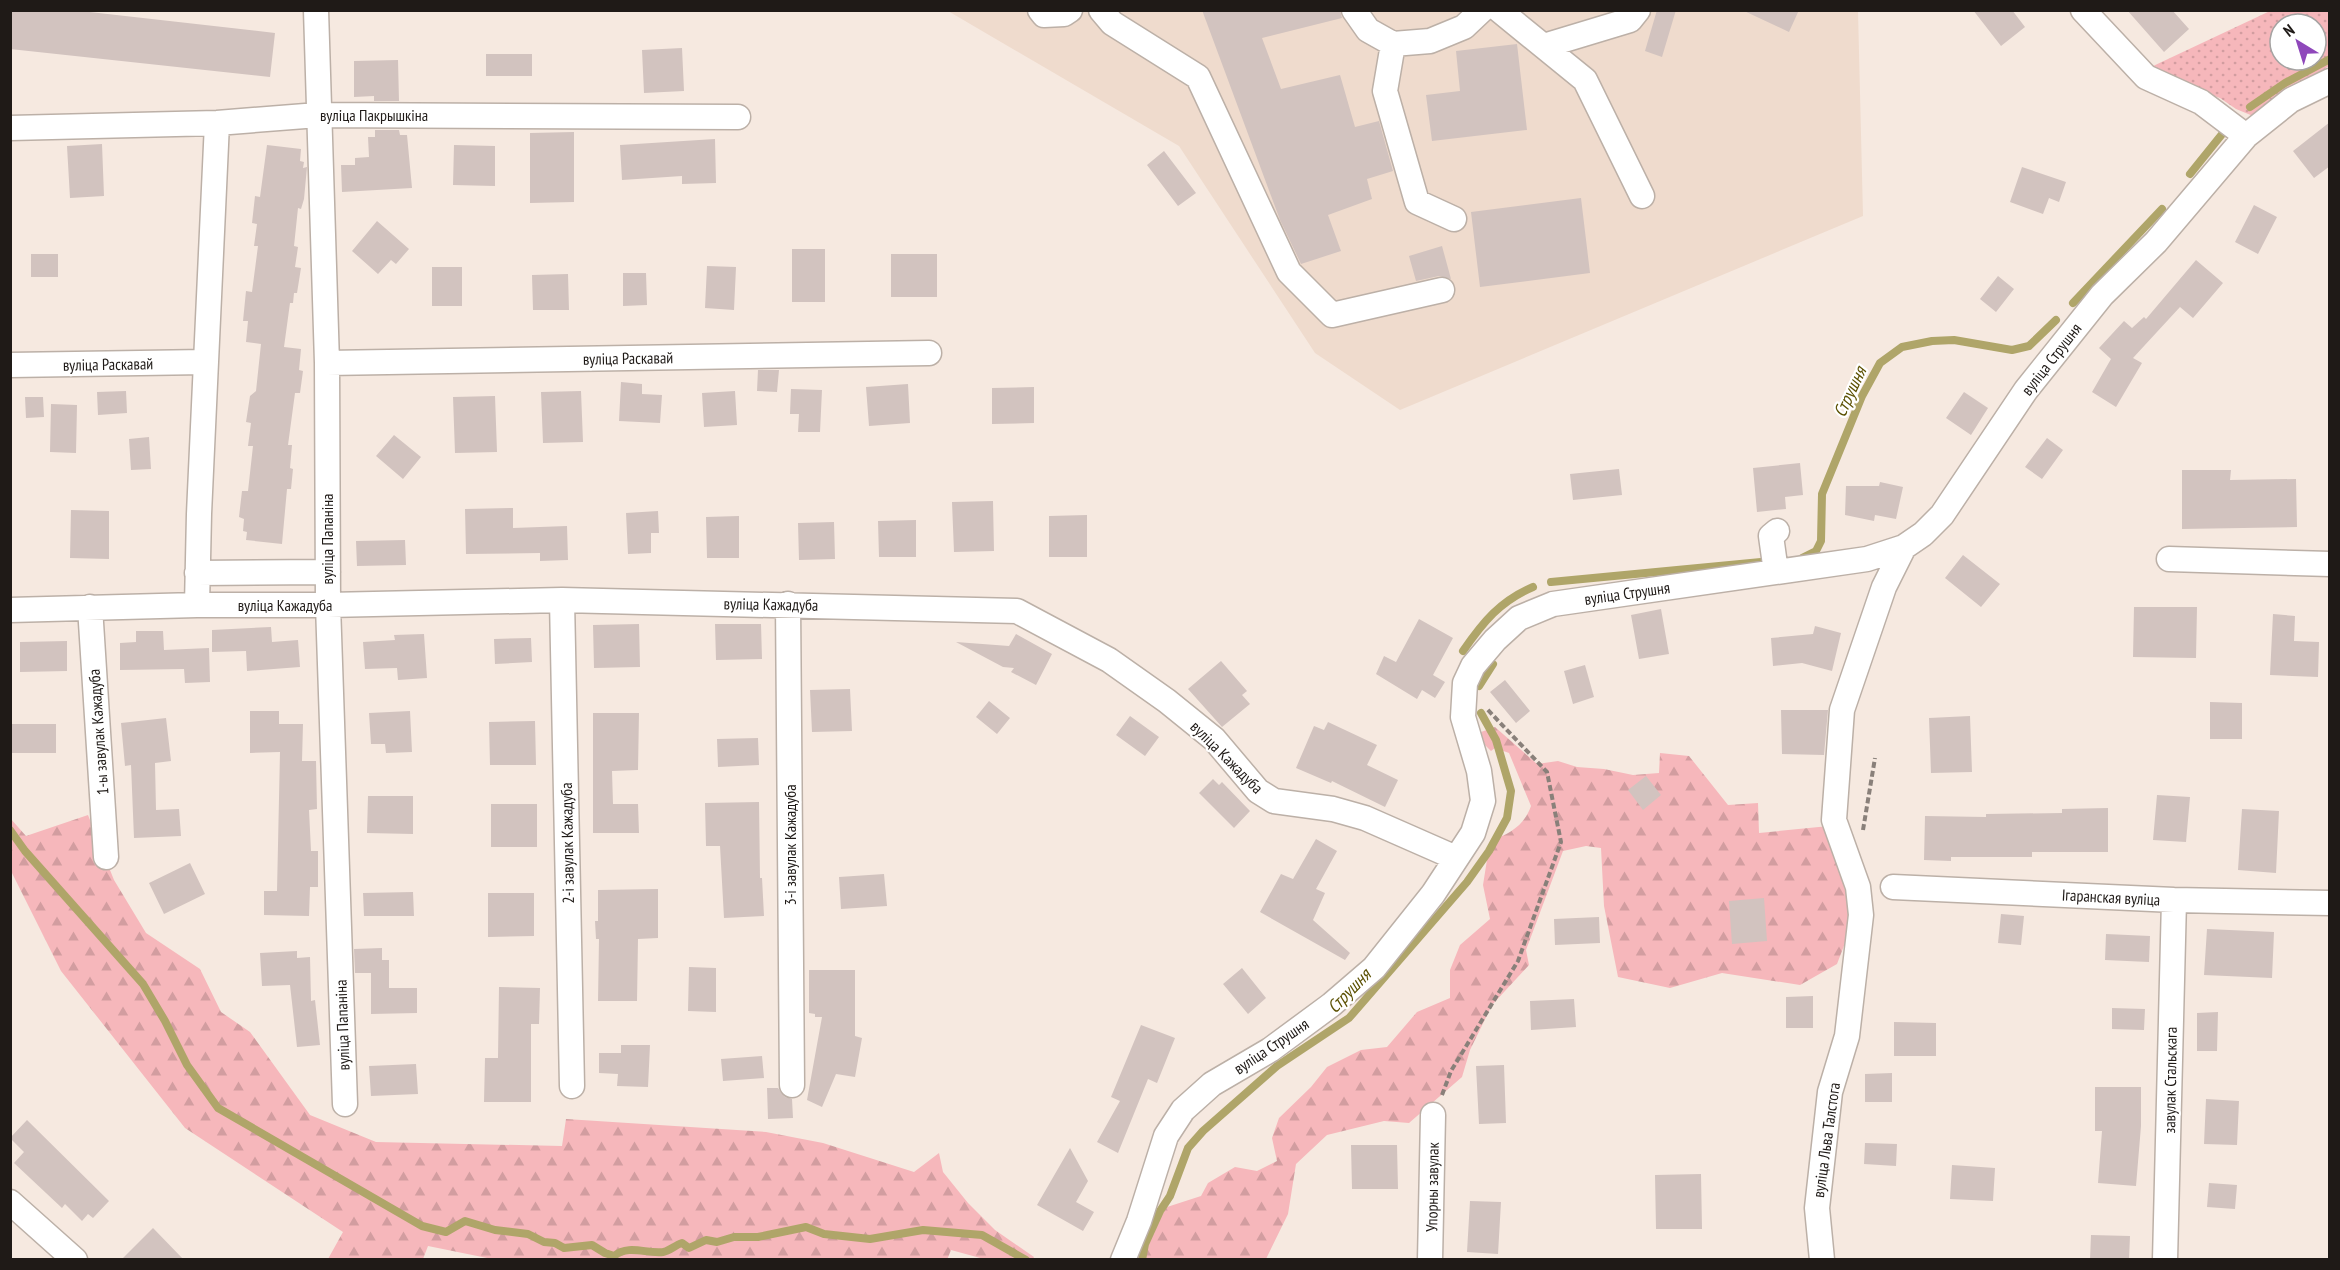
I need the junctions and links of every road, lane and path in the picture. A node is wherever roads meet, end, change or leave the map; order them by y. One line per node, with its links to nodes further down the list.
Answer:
1 (316, 10): 13 (street, вуліца Папаніна)
2 (1040, 10): 3 (street)
3 (1070, 10)
4 (1101, 10): 20 (street)
5 (1354, 10): 10 (street)
6 (1482, 10): 10 (street)
7 (1499, 10): 11 (street)
8 (1638, 10): 11 (street)
9 (2083, 10): 17 (street)
10 (1393, 44): 19 (street)
11 (1544, 46): 18 (street)
12 (2330, 81): 17 (street, вуліца Струшня)
13 (318, 115): 14 (street, вуліца Пакрышкіна); 15 (street, вуліца Пакрышкіна); 23 (street, вуліца Папаніна)
14 (738, 117)
15 (217, 123): 16 (street, вуліца Пакрышкіна); 22 (street)
16 (10, 128)
17 (2246, 136): 26 (street, вуліца Струшня)
18 (1642, 196)
19 (1454, 219)
20 (1442, 290)
21 (929, 353): 23 (street, вуліца Раскавай)
22 (205, 362): 24 (street, вуліца Раскавай); 30 (street)
23 (327, 363): 31 (street, вуліца Папаніна)
24 (10, 365)
25 (1777, 531): 29 (street)
26 (1904, 547): 29 (street, вуліца Струшня); 54 (street, вуліца Льва Талстога)
27 (2169, 559): 28 (street)
28 (2330, 564)
29 (1776, 572): 42 (street, вуліца Струшня)
30 (197, 573): 31 (street); 33 (street)
31 (328, 573): 35 (street, вуліца Папаніна)
32 (561, 600): 34 (street, вуліца Кажадуба); 35 (street, вуліца Кажадуба); 47 (street, 2-і завулак Кажадуба)
33 (197, 604): 35 (street, вуліца Кажадуба); 36 (street, вуліца Кажадуба)
34 (788, 604): 42 (street, вуліца Кажадуба); 46 (street, 3-і завулак Кажадуба)
35 (328, 605): 48 (street, вуліца Папаніна)
36 (90, 607): 37 (street, вуліца Кажадуба); 41 (street, 1-ы завулак Кажадуба)
37 (10, 610)
38 (1498, 721): 49 (path)
39 (1875, 758): 40 (path)
40 (1862, 834)
41 (106, 857)
42 (1456, 858): 52 (street, вуліца Струшня)
43 (1893, 887): 44 (street, Ігаранская вуліца)
44 (2174, 900): 45 (street, Ігаранская вуліца); 55 (street, завулак Стальскага)
45 (2330, 903)
46 (792, 1085)
47 (572, 1086)
48 (345, 1104)
49 (1433, 1115): 53 (street, Упорны завулак)
50 (10, 1202): 51 (street)
51 (75, 1260)
52 (1123, 1260)
53 (1430, 1260)
54 (1822, 1260)
55 (2165, 1260)

